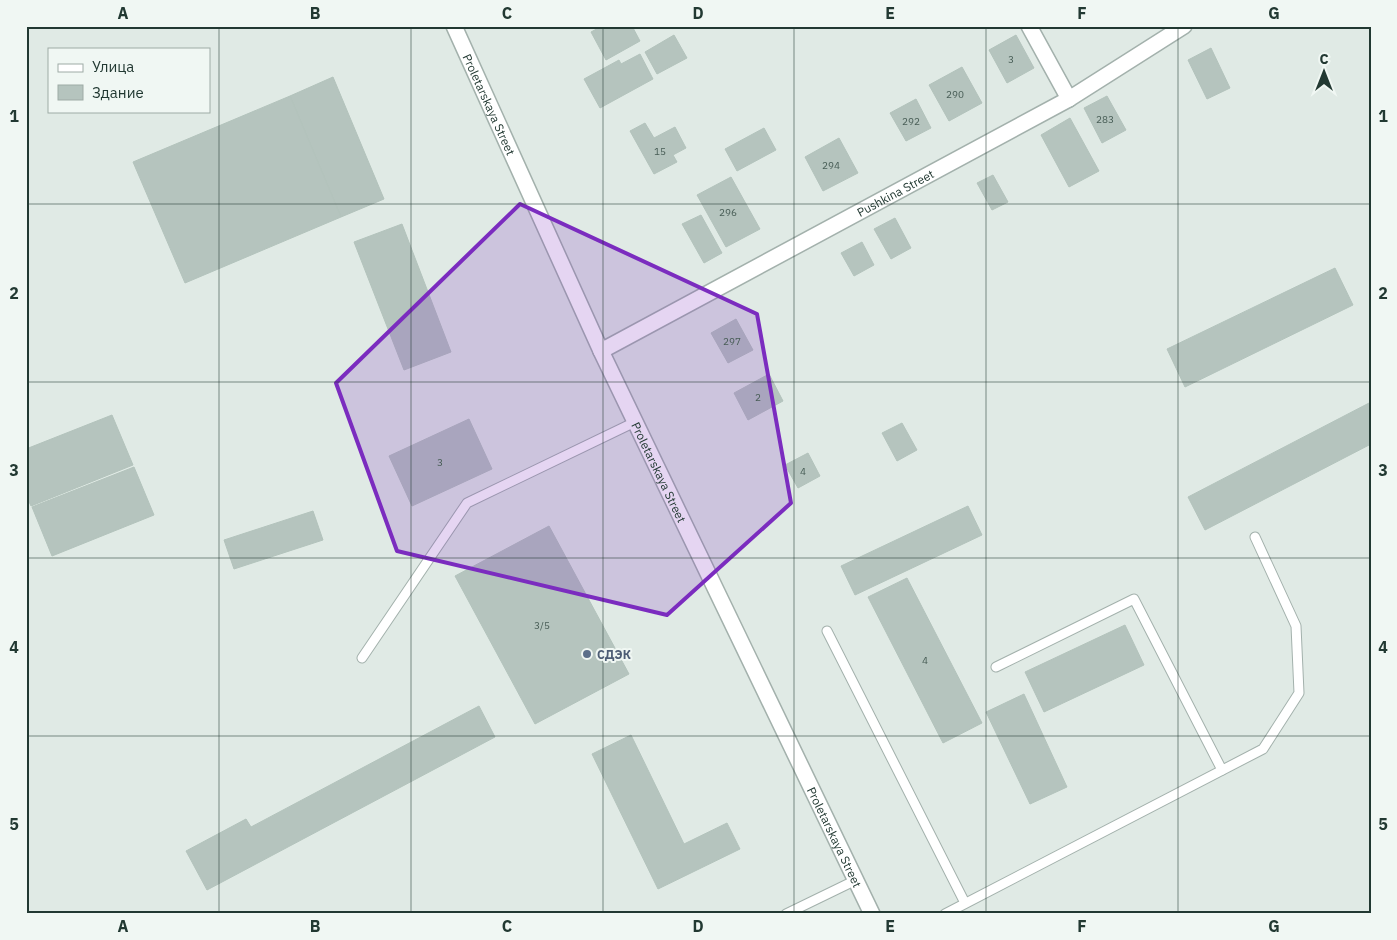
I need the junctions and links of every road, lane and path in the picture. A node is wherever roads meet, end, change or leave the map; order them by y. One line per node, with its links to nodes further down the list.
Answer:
1 (454, 26): 5 (street, Proletarskaya Street)
2 (1029, 26): 4 (street)
3 (1184, 26): 4 (street, Pushkina Street)
4 (1069, 99): 5 (street, Pushkina Street)
5 (601, 351): 6 (street, Proletarskaya Street)
6 (635, 422): 9 (lane); 12 (street, Proletarskaya Street)
7 (1255, 537): 11 (lane)
8 (827, 631): 13 (lane)
9 (362, 658)
10 (996, 666): 11 (lane)
11 (1222, 770): 13 (lane)
12 (856, 880): 14 (lane); 15 (street, Proletarskaya Street)
13 (965, 903): 16 (lane)
14 (786, 914)
15 (872, 914)
16 (945, 914)

